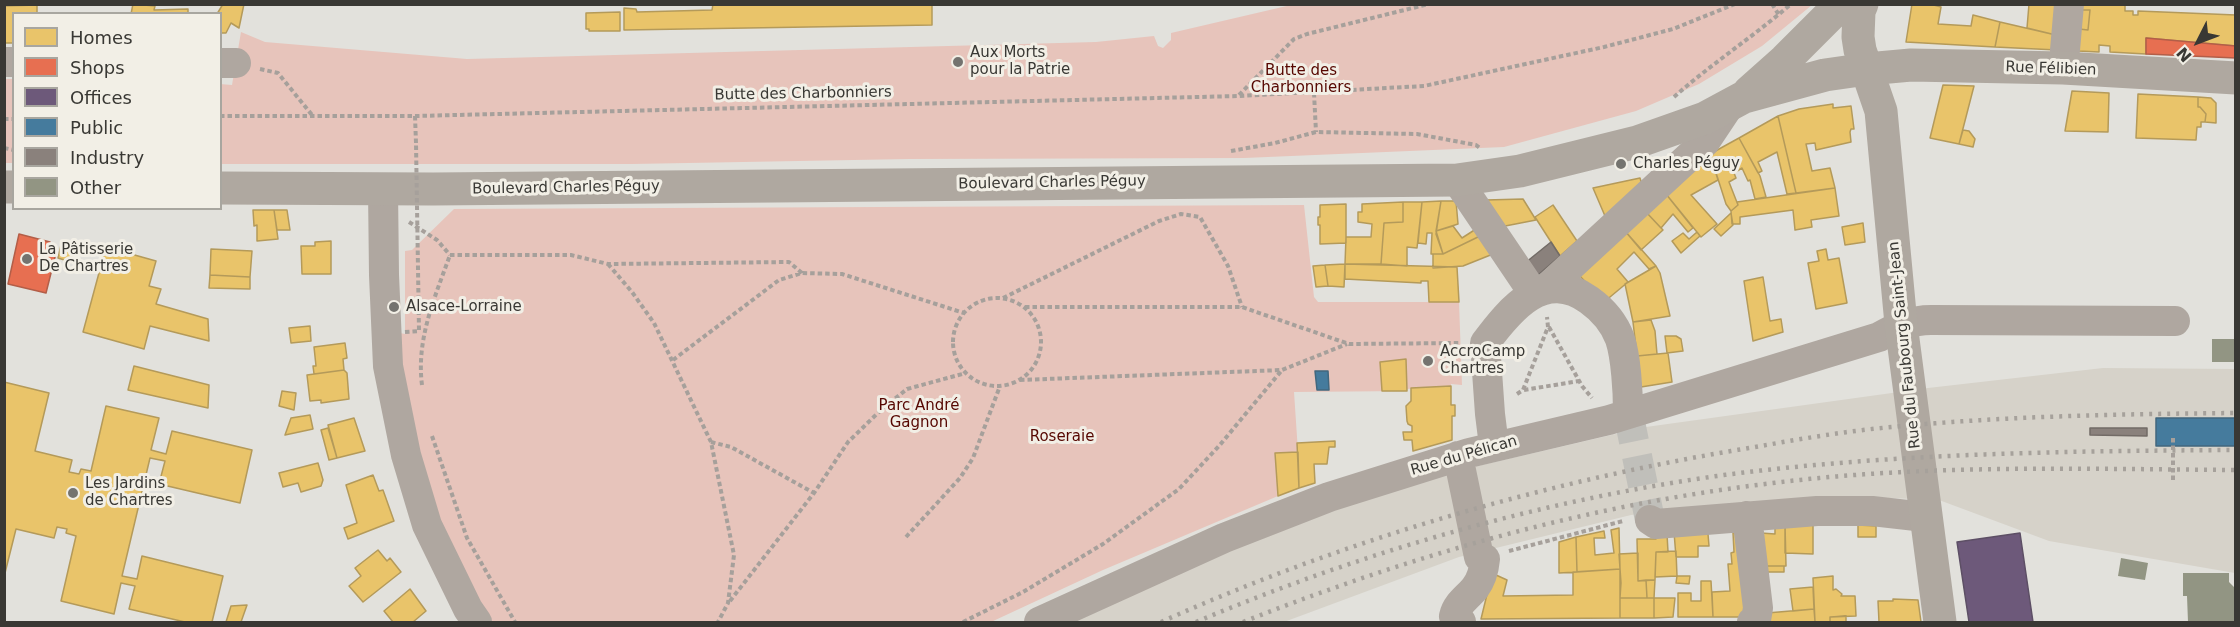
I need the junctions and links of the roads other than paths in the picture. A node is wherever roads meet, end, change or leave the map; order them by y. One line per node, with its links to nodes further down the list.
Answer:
1 (1841, 4): 7 (main road)
2 (1862, 4): 5 (main road, Rue du Faubourg Saint-Jean)
3 (2069, 4): 4 (street)
4 (2065, 50)
5 (1867, 69): 6 (main road, Rue Félibien); 7 (main road, Boulevard Charles Péguy); 13 (main road, Rue du Faubourg Saint-Jean)
6 (2235, 78)
7 (1736, 101): 8 (main road, Boulevard Charles Péguy); 11 (street)
8 (1457, 180): 10 (main road, Boulevard Charles Péguy); 11 (street)
9 (222, 189): 10 (main road, Boulevard Charles Péguy)
10 (383, 203): 21 (street)
11 (1542, 290): 14 (street); 15 (street)
12 (2175, 321): 13 (street)
13 (1901, 324): 14 (street, Rue du Pélican); 18 (main road, Rue du Faubourg Saint-Jean)
14 (1619, 416): 15 (street, Rue du Pélican)
15 (1494, 446): 16 (street, Rue du Pélican)
16 (1458, 456): 20 (street); 22 (street, Rue du Pélican)
17 (1747, 516): 18 (street); 19 (street); 23 (street)
18 (1925, 517): 24 (main road, Rue du Faubourg Saint-Jean)
19 (1651, 522)
20 (1457, 619)
21 (477, 622)
22 (1039, 622)
23 (1752, 622)
24 (1940, 622)

